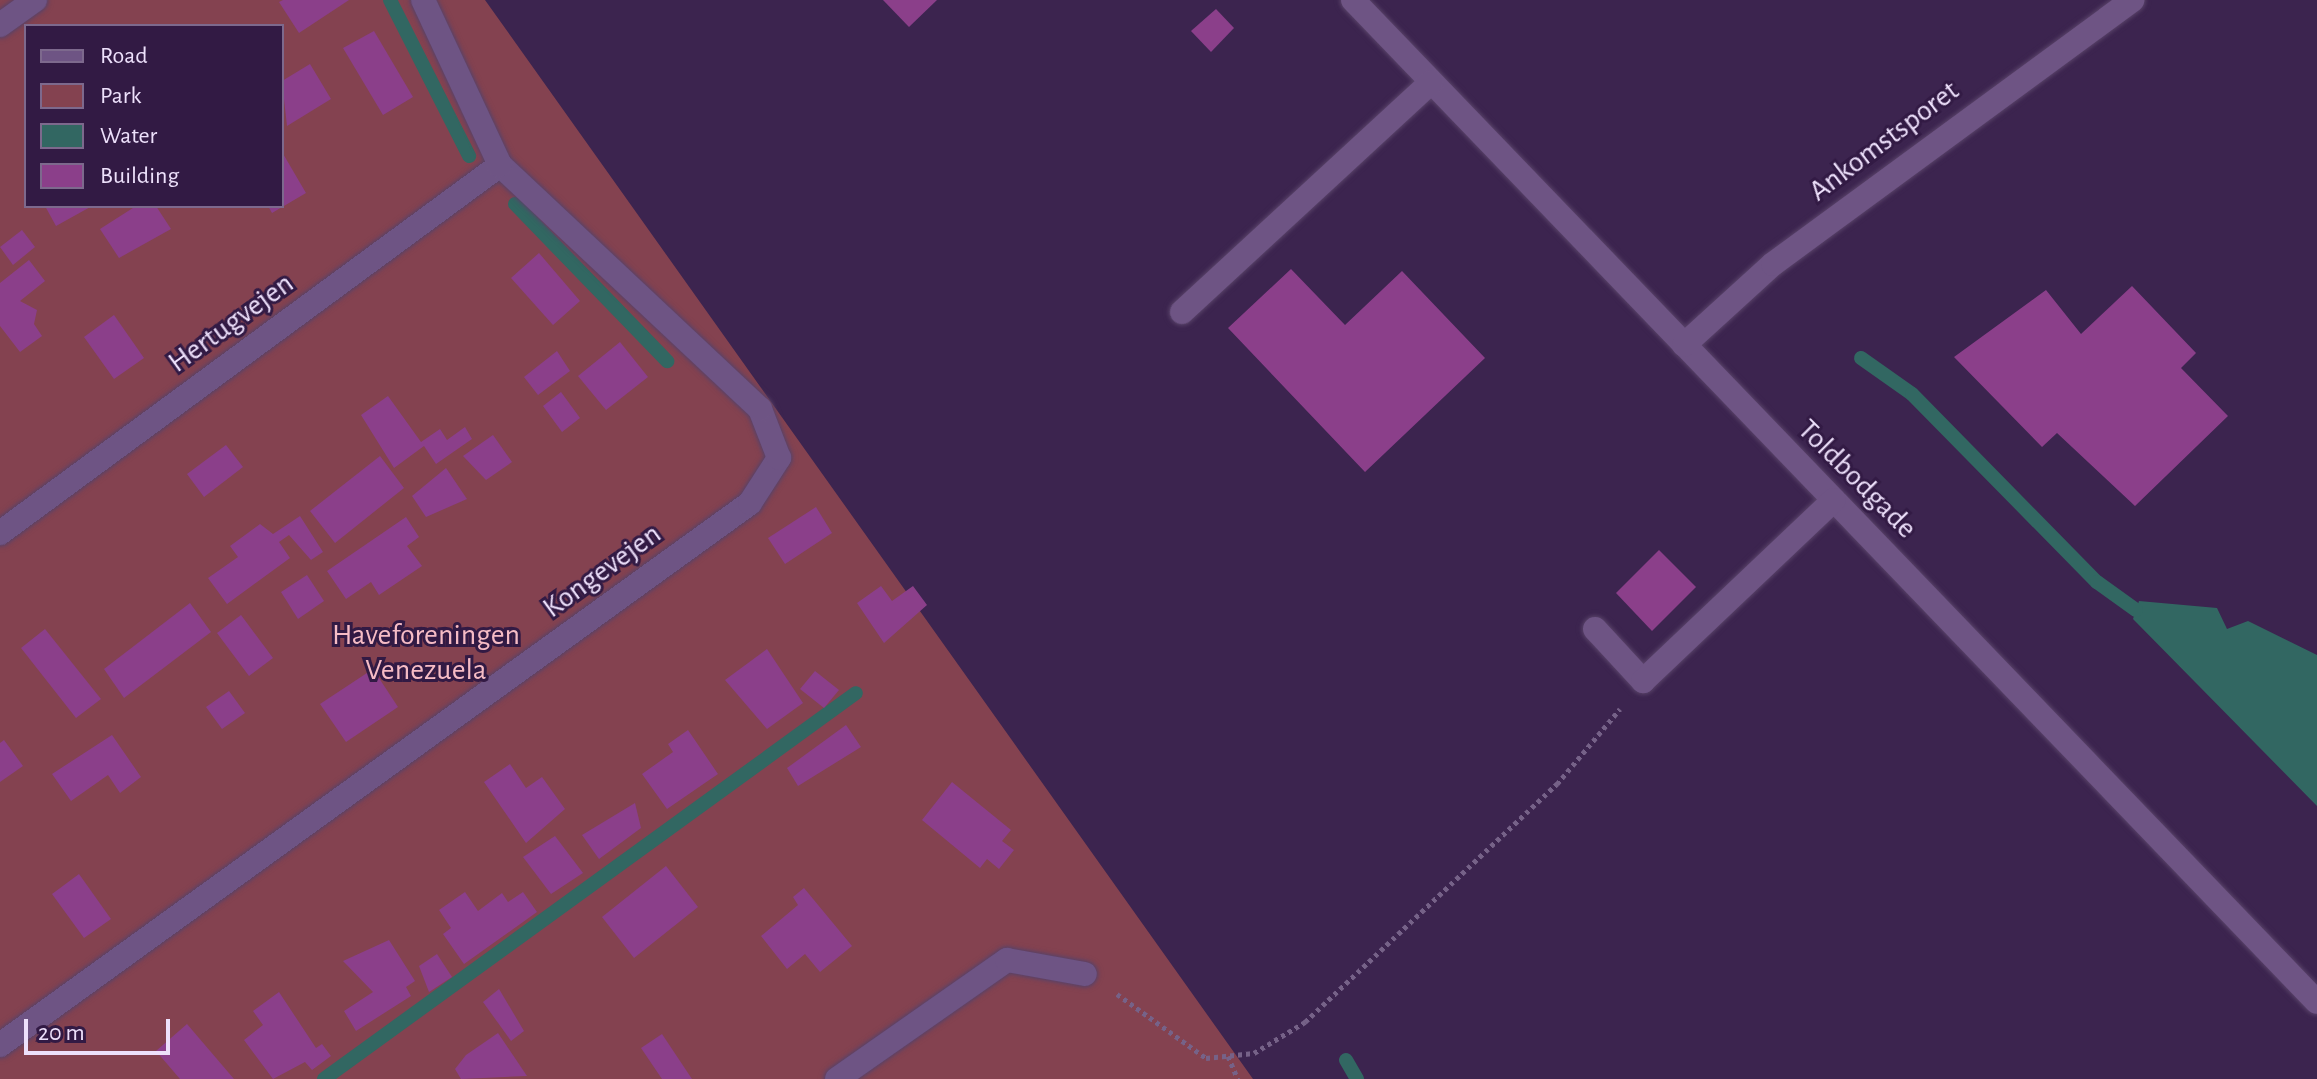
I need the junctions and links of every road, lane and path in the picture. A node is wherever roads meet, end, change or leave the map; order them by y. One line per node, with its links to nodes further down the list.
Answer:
1 (35, 0): 5 (street)
2 (423, 0): 7 (street)
3 (1353, 0): 6 (street, Toldbodgade)
4 (2132, 0): 9 (street, Ankomstsporet)
5 (0, 25)
6 (1431, 82): 8 (street); 9 (street, Toldbodgade)
7 (500, 165): 11 (street, Hertugvejen); 16 (street, Kongevejen)
8 (1182, 312)
9 (1684, 345): 10 (street, Toldbodgade)
10 (1834, 500): 13 (street); 15 (street, Toldbodgade)
11 (0, 533)
12 (1595, 629): 13 (street)
13 (1643, 681): 17 (path)
14 (1085, 974): 17 (path); 18 (street)
15 (2317, 1002)
16 (0, 1045)
17 (1228, 1056): 19 (path)
18 (837, 1079)
19 (1238, 1079)

